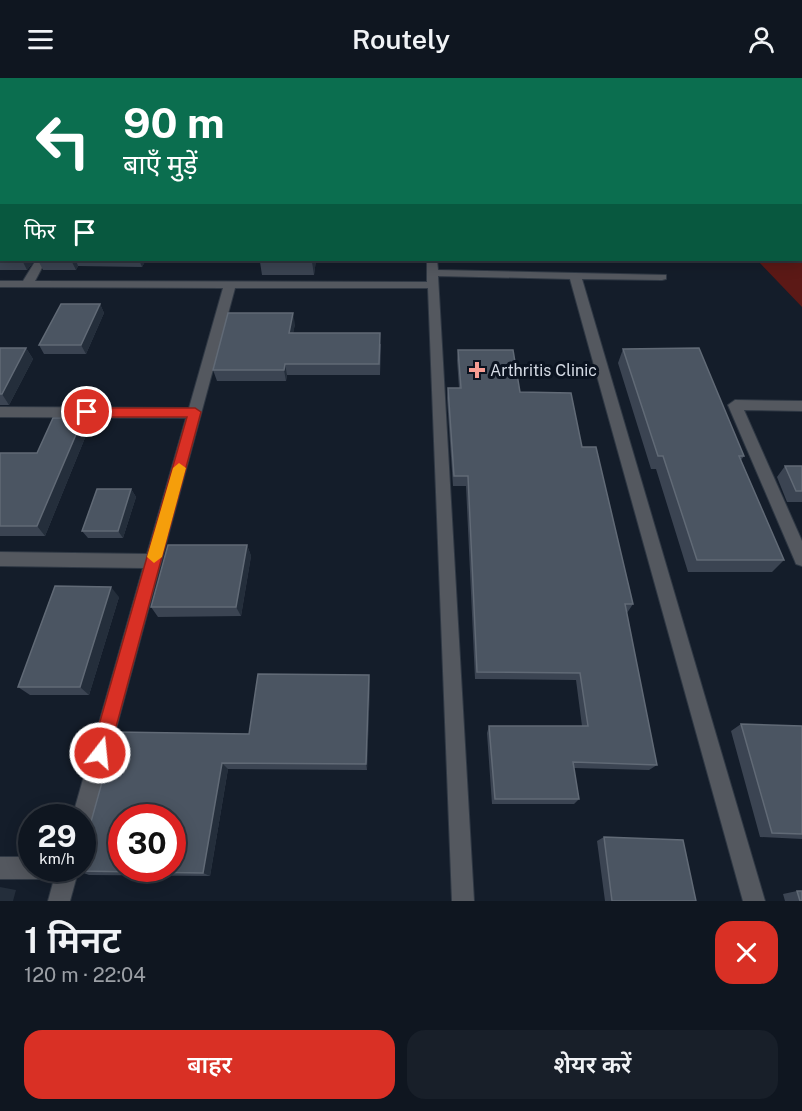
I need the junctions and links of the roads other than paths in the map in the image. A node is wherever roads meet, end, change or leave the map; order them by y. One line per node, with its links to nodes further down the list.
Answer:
1 (40, 261): 6 (street)
2 (433, 272): 3 (street); 7 (street); 19 (street)
3 (575, 275): 4 (street); 20 (street)
4 (662, 277)
5 (0, 284): 6 (street)
6 (27, 284): 7 (street)
7 (230, 284): 10 (street)
8 (802, 406): 12 (street)
9 (0, 412): 10 (street)
10 (195, 412): 13 (street)
11 (0, 559): 13 (street)
12 (802, 559)
13 (153, 561): 14 (street)
14 (86, 804)
15 (0, 868): 16 (street)
16 (18, 868)
17 (64, 882): 18 (street)
18 (59, 901)
19 (463, 901)
20 (754, 901)

